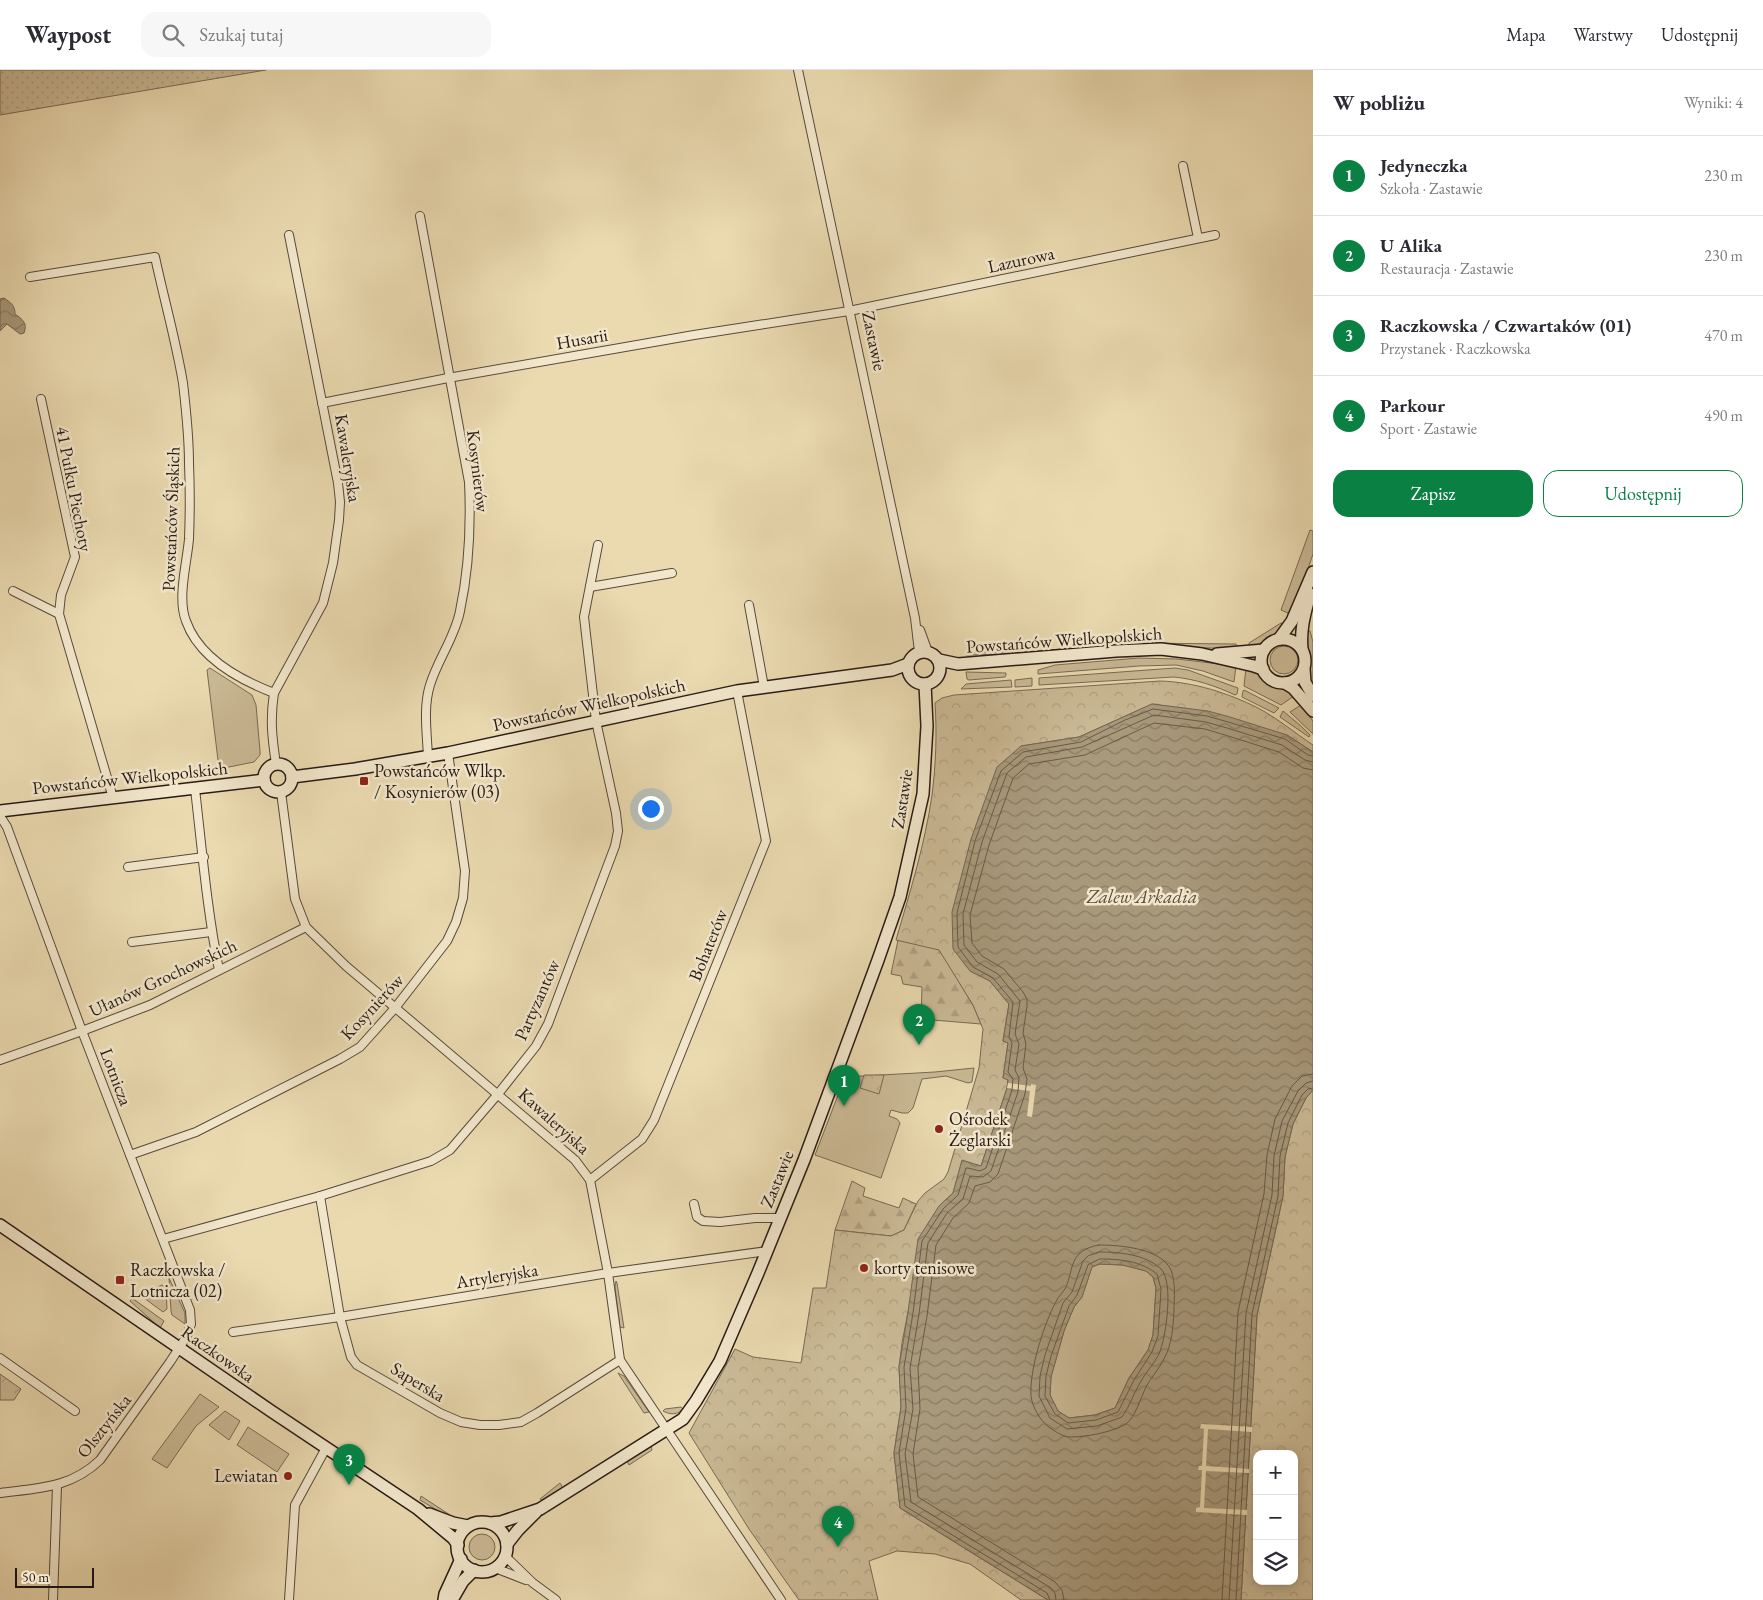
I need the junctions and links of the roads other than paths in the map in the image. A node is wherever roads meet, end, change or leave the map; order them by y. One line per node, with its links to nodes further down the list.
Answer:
1 (798, 70): 8 (street, Zastawie)
2 (1183, 166): 6 (street)
3 (420, 216): 9 (street, Kosynierów)
4 (289, 235): 11 (street, Kawaleryjska)
5 (1215, 235): 6 (street, Lazurowa)
6 (1198, 238): 8 (street, Lazurowa)
7 (30, 277): 35 (street, Powstańców Śląskich)
8 (849, 311): 9 (street, Husarii); 23 (street, Zastawie)
9 (448, 378): 11 (street, Husarii); 40 (street, Kosynierów)
10 (41, 399): 19 (street, 41 Pułku Piechoty)
11 (322, 403): 35 (street, Kawaleryjska)
12 (598, 545): 16 (street, Partyzantów)
13 (672, 572): 16 (street)
14 (1313, 572): 20 (street)
15 (1313, 581): 21 (street)
16 (590, 587): 38 (street, Partyzantów)
17 (13, 591): 19 (street)
18 (749, 605): 33 (street)
19 (59, 614): 46 (street, 41 Pułku Piechoty)
20 (1279, 639): 21 (street); 22 (street)
21 (1302, 648): 28 (street)
22 (1264, 650): 24 (street, Powstańców Wielkopolskich); 27 (street)
23 (923, 652): 25 (street); 29 (street)
24 (1202, 654): 26 (street, Powstańców Wielkopolskich); 27 (street, Powstańców Wielkopolskich)
25 (939, 660): 26 (street, Powstańców Wielkopolskich); 30 (street)
26 (958, 664): 30 (street, Powstańców Wielkopolskich)
27 (1263, 669): 31 (street)
28 (1304, 669): 31 (street); 36 (street)
29 (909, 670): 32 (street); 33 (street, Powstańców Wielkopolskich)
30 (940, 673): 32 (street)
31 (1285, 683): 37 (street)
32 (927, 684): 63 (street, Zastawie)
33 (764, 687): 34 (street, Powstańców Wielkopolskich)
34 (737, 691): 38 (street, Powstańców Wielkopolskich); 60 (street, Bohaterów)
35 (274, 693): 41 (street, Kawaleryjska)
36 (1313, 696)
37 (1313, 711)
38 (596, 721): 39 (street, Powstańców Wielkopolskich); 58 (street, Partyzantów)
39 (448, 753): 40 (street, Powstańców Wielkopolskich); 55 (street, Kosynierów)
40 (428, 757): 42 (street, Powstańców Wielkopolskich)
41 (276, 764): 42 (street); 43 (street)
42 (292, 777): 45 (street)
43 (264, 780): 44 (street, Powstańców Wielkopolskich); 45 (street)
44 (194, 789): 46 (street, Powstańców Wielkopolskich); 49 (street)
45 (281, 792): 51 (street, Kawaleryjska)
46 (113, 798): 47 (street, Powstańców Wielkopolskich)
47 (0, 811)
48 (0, 816): 56 (street, Lotnicza)
49 (204, 857): 50 (street); 52 (street)
50 (128, 866)
51 (306, 927): 54 (street, Ułanów Grochowskich); 55 (street, Kawaleryjska)
52 (211, 932): 53 (street); 54 (street)
53 (132, 942)
54 (219, 970): 56 (street, Ułanów Grochowskich)
55 (395, 1008): 58 (street, Kawaleryjska); 59 (street, Kosynierów)
56 (82, 1031): 57 (street, Ułanów Grochowskich); 59 (street, Lotnicza)
57 (0, 1060)
58 (498, 1094): 60 (street, Kawaleryjska); 61 (street, Partyzantów)
59 (130, 1155): 65 (street, Lotnicza)
60 (590, 1180): 67 (street, Kawaleryjska)
61 (320, 1196): 65 (street, Partyzantów); 68 (street, Saperska)
62 (694, 1204): 63 (street)
63 (781, 1218): 66 (street, Zastawie)
64 (0, 1225): 70 (street, Raczkowska)
65 (163, 1239): 70 (street, Lotnicza)
66 (767, 1251): 67 (street, Artyleryjska); 74 (street, Zastawie)
67 (608, 1273): 68 (street, Artyleryjska); 72 (street, Kawaleryjska)
68 (340, 1317): 69 (street, Artyleryjska); 72 (street, Saperska)
69 (233, 1332)
70 (179, 1349): 75 (street, Raczkowska); 76 (street, Olsztyńska)
71 (0, 1358): 73 (street)
72 (620, 1360): 74 (street, Kawaleryjska)
73 (74, 1411)
74 (667, 1429): 78 (street); 94 (street)
75 (326, 1448): 79 (street, Raczkowska); 90 (street)
76 (57, 1486): 77 (street, Olsztyńska); 89 (street)
77 (0, 1492)
78 (540, 1508): 80 (street); 82 (street)
79 (418, 1509): 81 (street, Raczkowska); 83 (street, Raczkowska)
80 (490, 1523): 81 (street); 82 (street)
81 (468, 1526): 83 (street)
82 (507, 1544): 84 (street)
83 (458, 1545): 85 (street)
84 (505, 1556): 86 (street); 88 (street)
85 (461, 1559): 87 (street); 91 (street)
86 (495, 1568): 87 (street); 88 (street)
87 (474, 1570): 92 (street)
88 (533, 1583): 93 (street)
89 (53, 1600)
90 (289, 1600)
91 (444, 1600)
92 (452, 1600)
93 (556, 1600)
94 (781, 1600)

